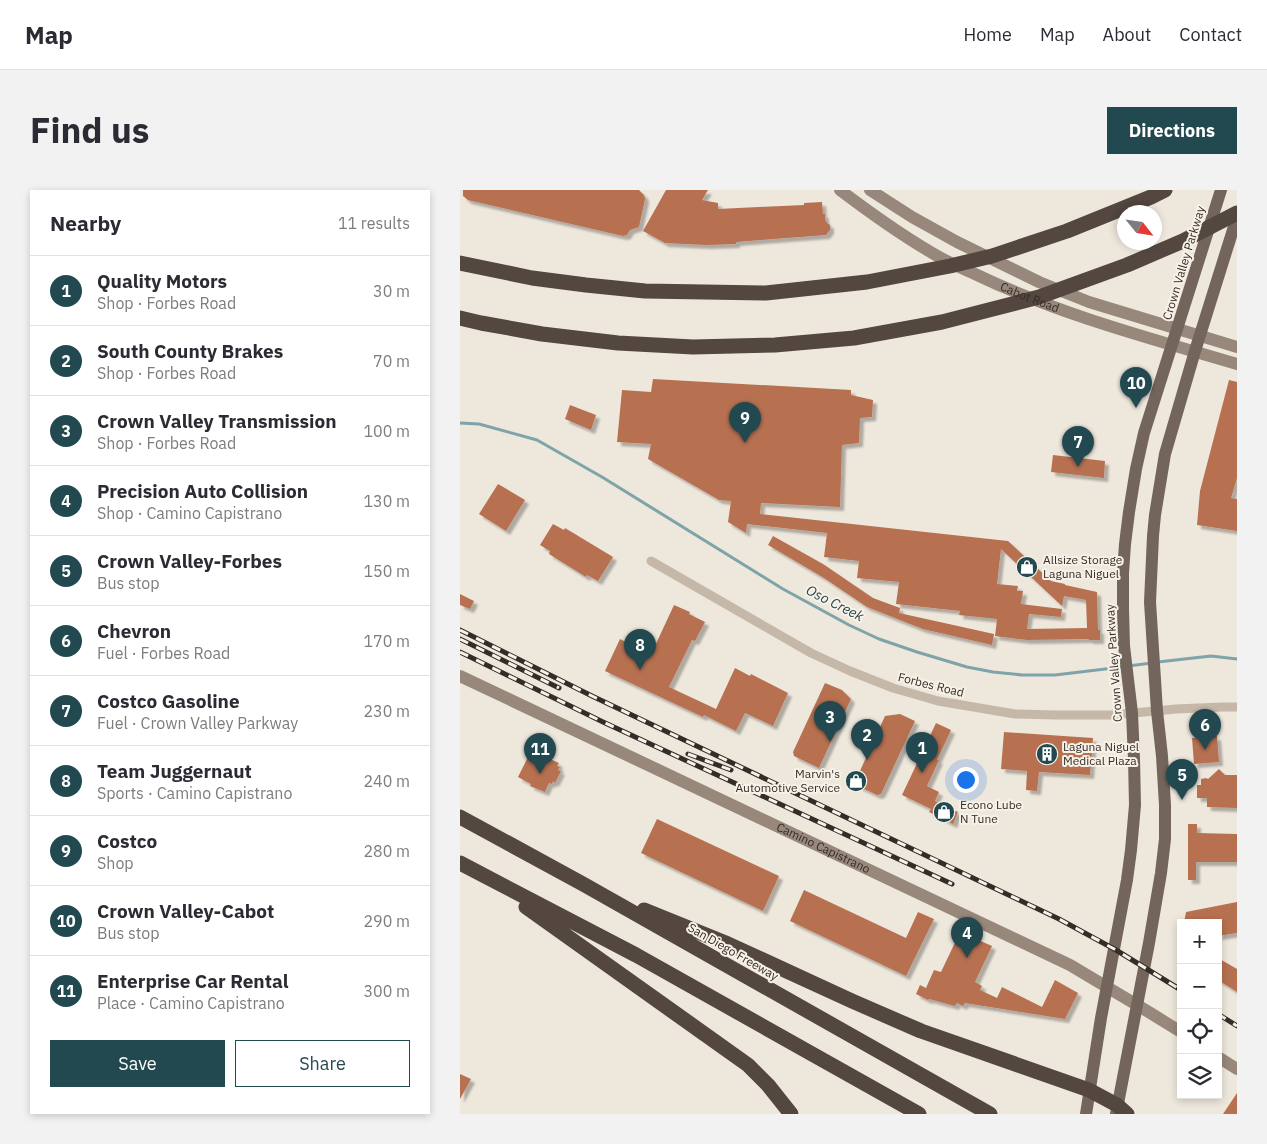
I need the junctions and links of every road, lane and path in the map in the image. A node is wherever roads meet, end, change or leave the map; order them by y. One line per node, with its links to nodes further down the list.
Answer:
1 (840, 190): 11 (main road, Cabot Road)
2 (870, 190): 9 (main road, Cabot Road)
3 (1165, 190): 7 (highway)
4 (1221, 190): 9 (main road, Crown Valley Parkway)
5 (1237, 213): 8 (highway)
6 (1237, 217): 10 (main road)
7 (460, 263)
8 (460, 318)
9 (1178, 329): 10 (main road, Cabot Road); 11 (main road, Crown Valley Parkway)
10 (1200, 336): 12 (main road, Cabot Road); 13 (main road)
11 (1173, 345): 13 (main road, Cabot Road); 19 (main road, Crown Valley Parkway)
12 (1237, 348)
13 (1195, 351): 14 (main road, Cabot Road); 18 (main road)
14 (1237, 364)
15 (650, 561): 19 (street, Forbes Road)
16 (460, 676): 24 (main road, Camino Capistrano)
17 (1237, 707): 18 (street, Forbes Road)
18 (1158, 712): 19 (street, Forbes Road); 28 (main road)
19 (1132, 713): 27 (main road, Crown Valley Parkway)
20 (460, 817): 23 (highway, San Diego Freeway)
21 (460, 863): 22 (highway)
22 (482, 875): 29 (highway); 30 (highway)
23 (583, 884): 27 (highway); 31 (highway, San Diego Freeway)
24 (1177, 1030)
25 (1222, 1060): 26 (main road)
26 (1237, 1069)
27 (1089, 1090): 28 (highway); 32 (main road, Crown Valley Parkway)
28 (1120, 1111)
29 (791, 1114)
30 (919, 1114)
31 (990, 1114)
32 (1086, 1114)

